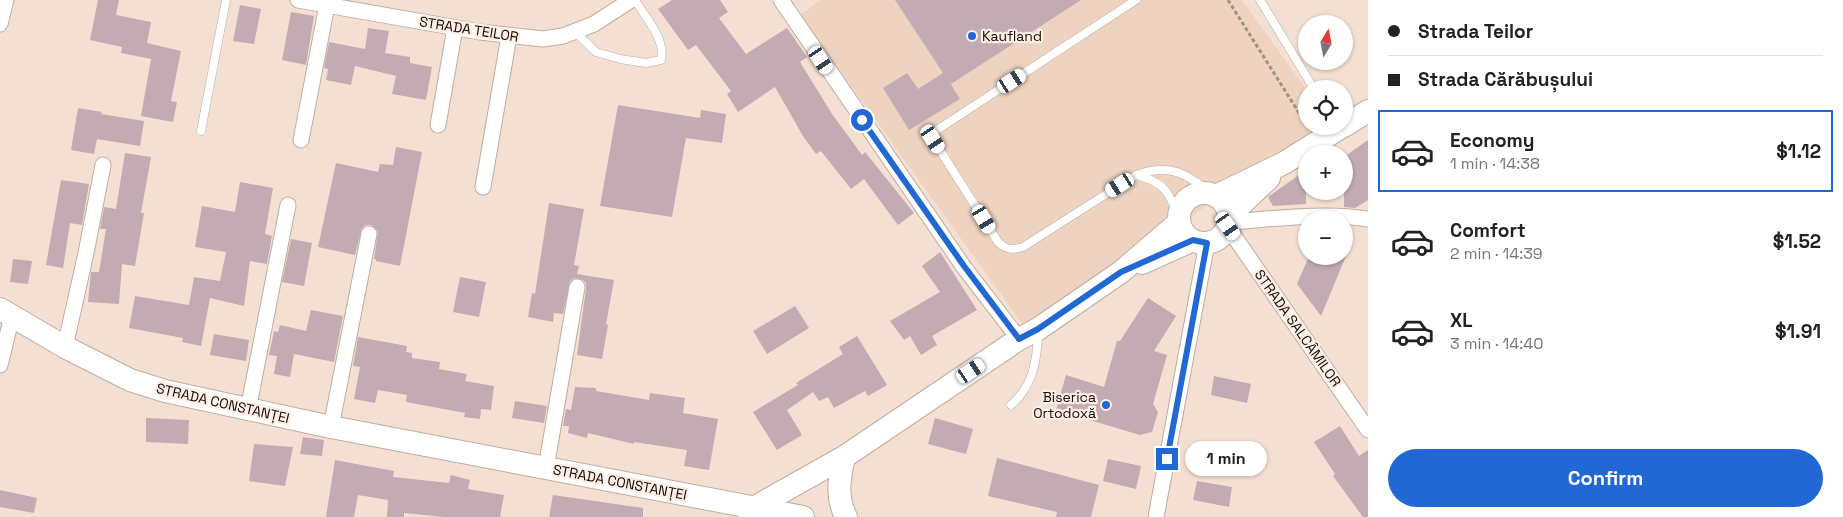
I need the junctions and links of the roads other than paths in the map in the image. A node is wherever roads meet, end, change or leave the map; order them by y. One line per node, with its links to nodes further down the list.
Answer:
1 (6, 0): 9 (street)
2 (226, 0): 17 (lane)
3 (298, 0): 8 (street, STRADA TEILOR)
4 (633, 0): 11 (street, STRADA TEILOR); 11 (lane)
5 (781, 0): 34 (street)
6 (1136, 0): 22 (lane)
7 (1260, 0): 13 (lane)
8 (327, 5): 10 (street, STRADA TEILOR); 19 (street)
9 (0, 24)
10 (455, 28): 12 (street, STRADA TEILOR); 16 (street)
11 (575, 32): 12 (street, STRADA TEILOR)
12 (509, 36): 23 (street)
13 (1309, 80)
14 (1368, 110): 15 (street)
15 (1353, 119)
16 (438, 125)
17 (200, 131)
18 (1328, 135): 20 (street)
19 (302, 140)
20 (1284, 163): 24 (street); 28 (street)
21 (103, 165): 35 (street)
22 (1136, 175): 24 (lane); 27 (lane)
23 (483, 187)
24 (1214, 195): 27 (street); 28 (street)
25 (288, 205): 38 (street)
26 (1368, 219): 28 (street)
27 (1179, 220): 30 (street); 31 (street)
28 (1228, 222): 30 (street); 40 (street, STRADA SALCÂMILOR)
29 (368, 234): 39 (street)
30 (1200, 242): 31 (street); 46 (street)
31 (1121, 272): 34 (street)
32 (577, 287): 42 (street)
33 (6, 312): 35 (street, STRADA CONSTANȚEI); 36 (street)
34 (1029, 334): 37 (lane); 41 (street)
35 (65, 348): 38 (street, STRADA CONSTANȚEI)
36 (0, 365)
37 (1011, 405)
38 (248, 410): 39 (street, STRADA CONSTANȚEI)
39 (330, 427): 42 (street, STRADA CONSTANȚEI)
40 (1368, 430)
41 (844, 457): 43 (street); 45 (street)
42 (546, 468): 43 (street, STRADA CONSTANȚEI)
43 (747, 512): 44 (street, STRADA CONSTANȚEI)
44 (804, 517)
45 (846, 517)
46 (1156, 517)

